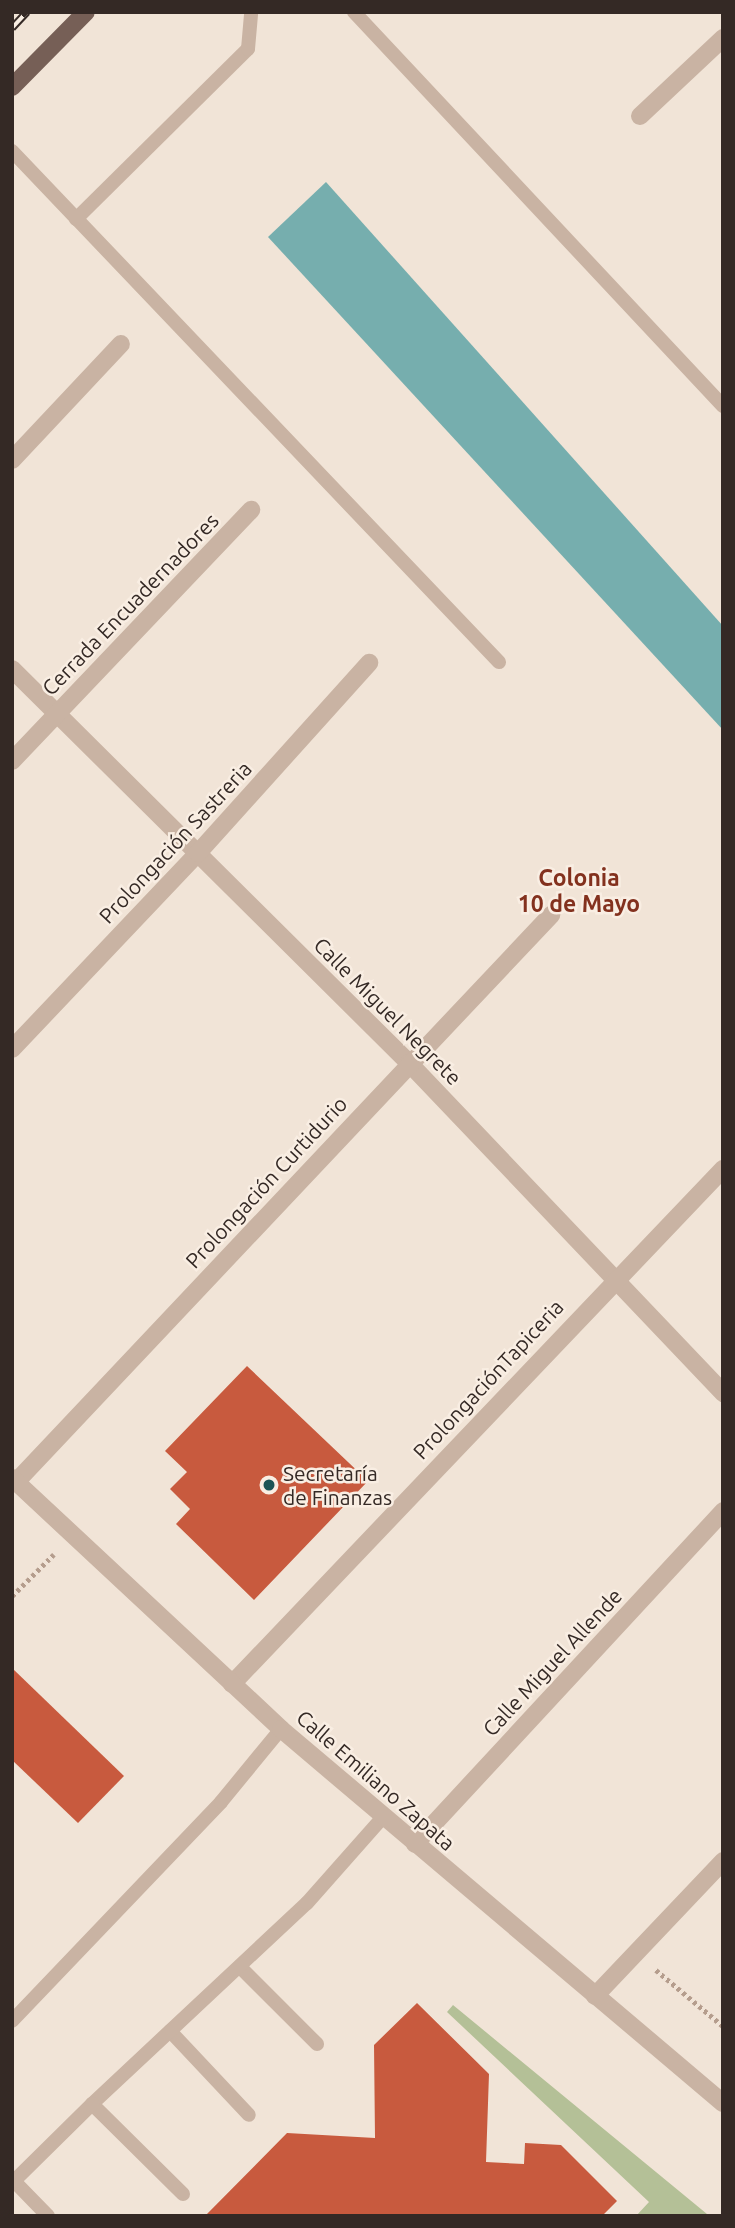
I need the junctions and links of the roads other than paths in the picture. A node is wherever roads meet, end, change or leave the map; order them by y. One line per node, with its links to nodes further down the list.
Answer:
1 (86, 12): 5 (main road)
2 (251, 12): 8 (lane)
3 (354, 12): 10 (lane)
4 (723, 38): 6 (street)
5 (12, 87)
6 (640, 116)
7 (12, 151): 8 (lane)
8 (76, 219): 13 (lane)
9 (121, 344): 11 (street)
10 (723, 406)
11 (12, 460)
12 (251, 510): 16 (street, Cerrada Encuadernadores)
13 (499, 662)
14 (369, 663): 18 (street, Prolongación Sastreria)
15 (12, 669): 16 (street, Calle Miguel Negrete)
16 (56, 714): 17 (street, Cerrada Encuadernadores); 18 (street, Calle Miguel Negrete)
17 (12, 761)
18 (198, 853): 20 (street, Prolongación Sastreria); 21 (street, Calle Miguel Negrete)
19 (551, 915): 21 (street, Prolongación Curtidurio)
20 (12, 1049)
21 (409, 1063): 23 (street, Calle Miguel Negrete); 25 (street, Prolongación Curtidurio)
22 (723, 1169): 23 (street, ProlongaciónTapiceria)
23 (613, 1280): 24 (street, Calle Miguel Negrete); 27 (street, ProlongaciónTapiceria)
24 (723, 1393)
25 (14, 1480): 27 (street, Calle Emiliano Zapata)
26 (723, 1511): 30 (street, Calle Miguel Allende)
27 (232, 1684): 28 (street, Calle Emiliano Zapata)
28 (281, 1729): 29 (street, Calle Emiliano Zapata); 34 (lane)
29 (383, 1817): 30 (street, Calle Emiliano Zapata); 32 (lane)
30 (415, 1844): 33 (street, Calle Emiliano Zapata)
31 (723, 1861): 33 (street)
32 (240, 1967): 35 (lane); 36 (lane)
33 (595, 1996): 37 (street, Calle Emiliano Zapata)
34 (12, 2021)
35 (170, 2031): 38 (lane); 39 (lane)
36 (317, 2044)
37 (723, 2103)
38 (92, 2104): 40 (lane); 41 (lane)
39 (249, 2115)
40 (183, 2194)
41 (48, 2216)

